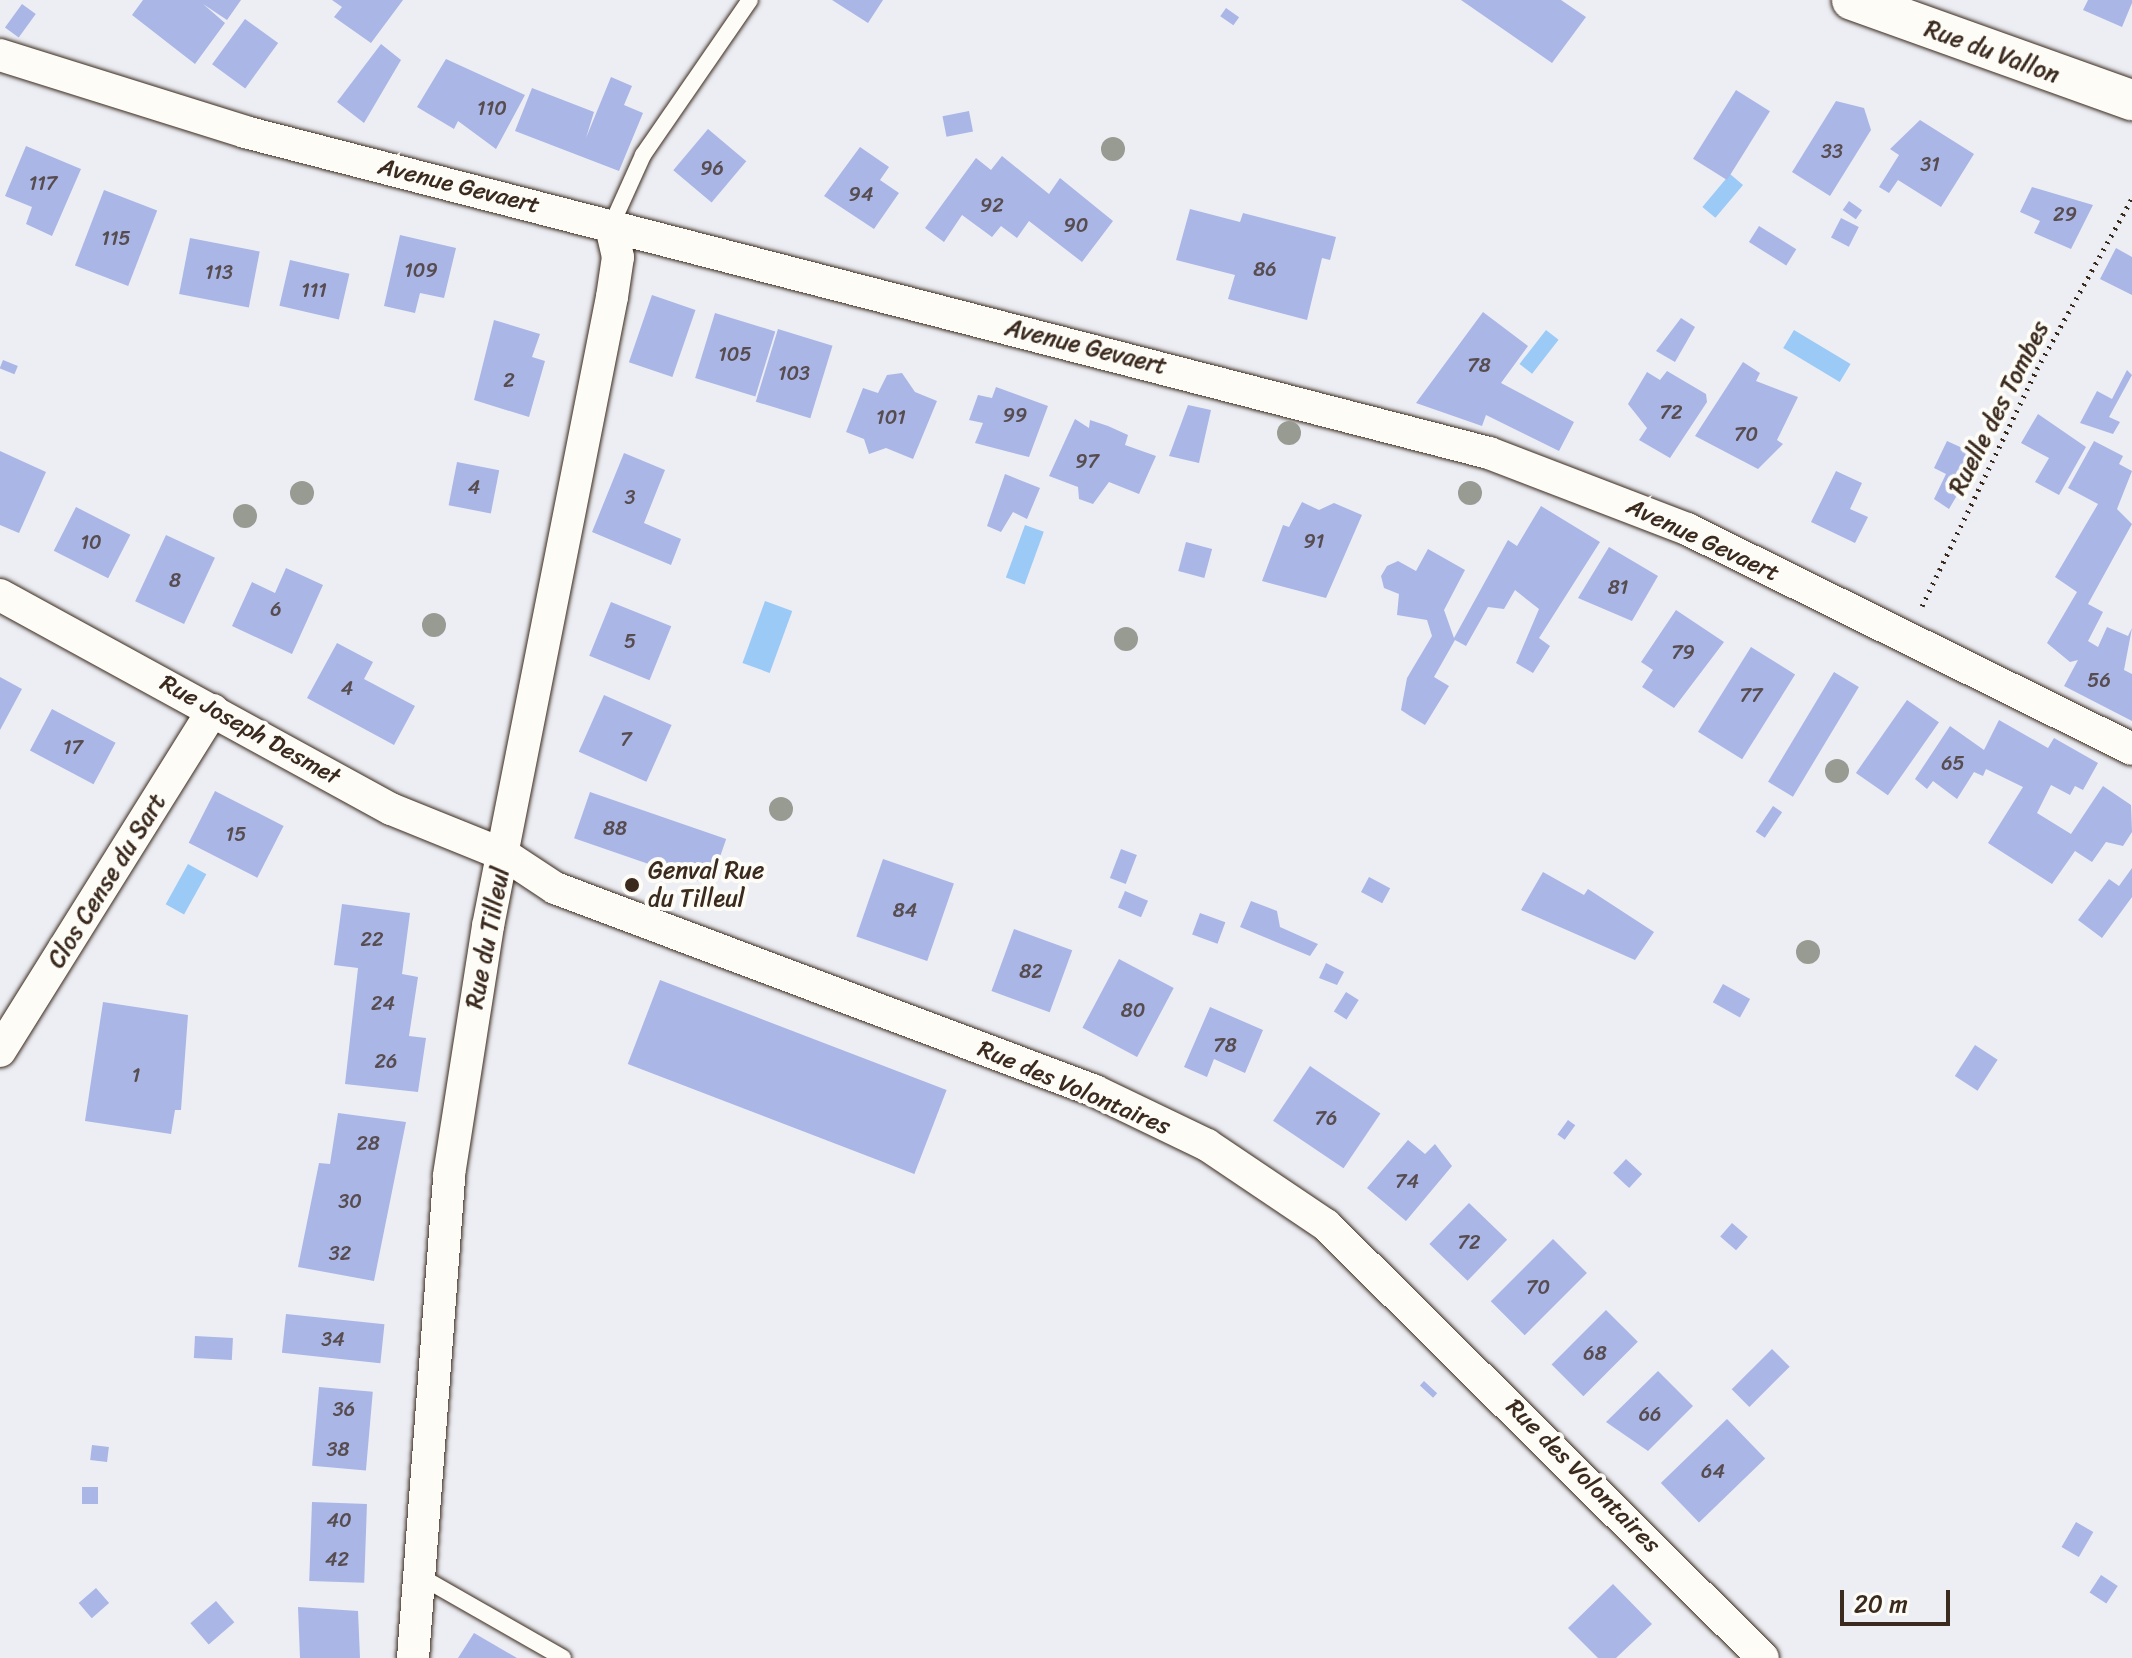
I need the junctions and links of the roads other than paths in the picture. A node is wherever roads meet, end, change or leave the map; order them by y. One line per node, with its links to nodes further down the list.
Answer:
1 (750, 0): 5 (lane)
2 (1852, 0): 4 (street, Rue du Vallon)
3 (0, 55): 5 (street, Avenue Gevaert)
4 (2132, 100)
5 (611, 226): 8 (street, Avenue Gevaert); 9 (street, Rue du Tilleul)
6 (0, 595): 7 (street, Rue Joseph Desmet)
7 (213, 710): 9 (street, Rue Joseph Desmet); 10 (street, Clos Cense du Sart)
8 (2132, 749)
9 (505, 855): 11 (street, Rue du Tilleul); 14 (street, Rue des Volontaires)
10 (0, 1051)
11 (423, 1578): 12 (street, Rue du Tilleul); 13 (lane)
12 (413, 1658)
13 (563, 1658)
14 (1763, 1658)

